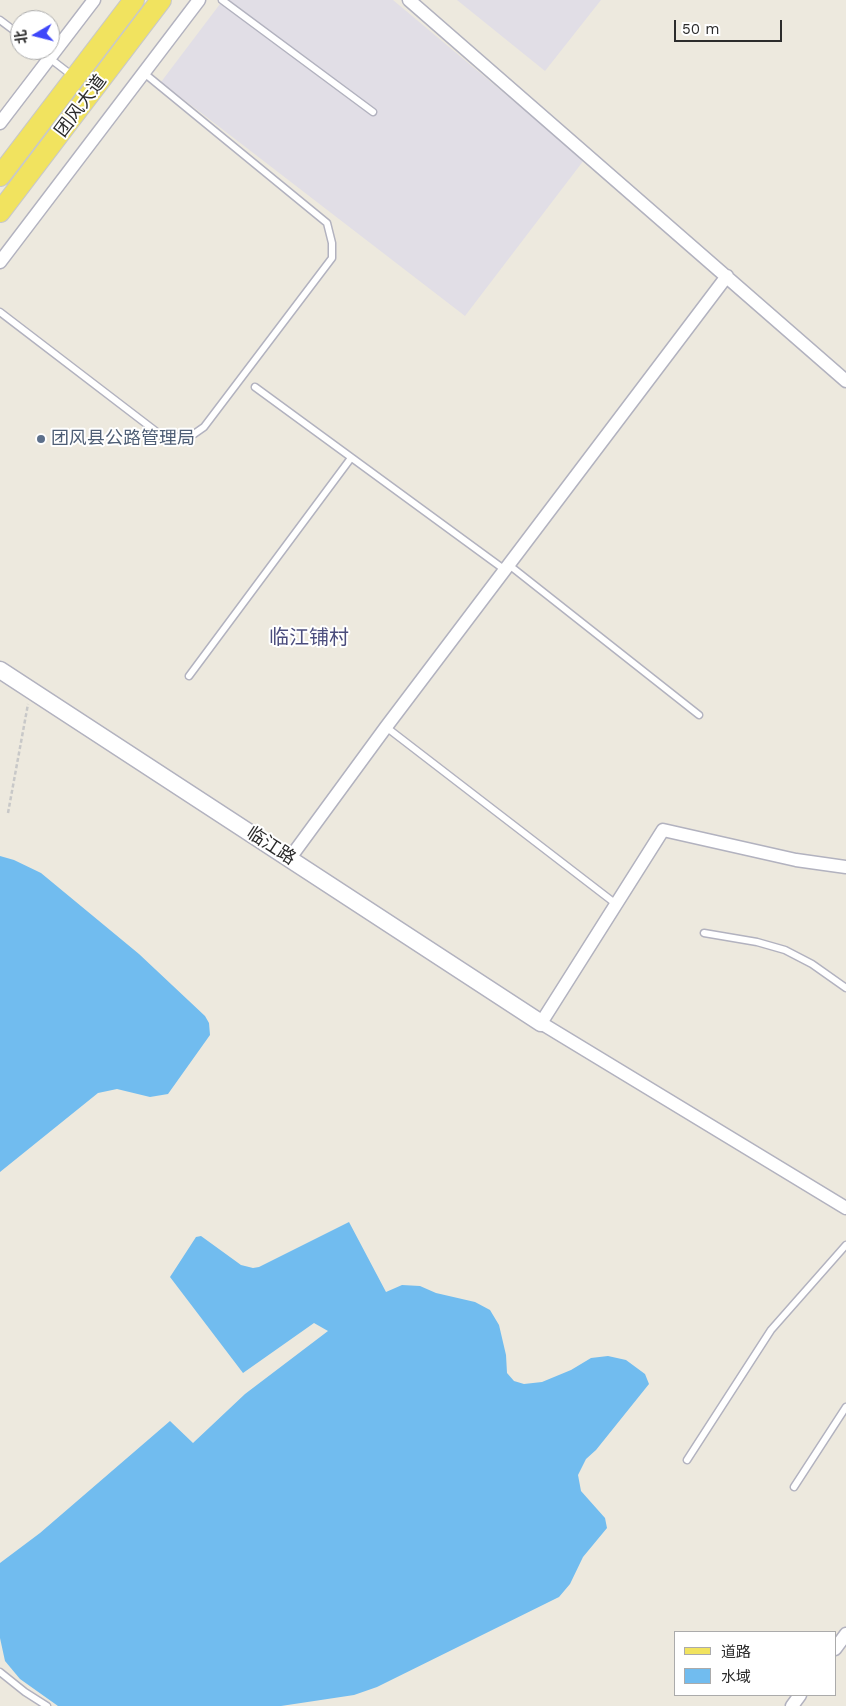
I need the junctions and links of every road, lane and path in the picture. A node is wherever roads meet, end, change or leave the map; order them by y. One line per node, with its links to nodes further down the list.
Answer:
1 (94, 0): 7 (street)
2 (134, 0): 11 (main road, 团风大道)
3 (161, 0): 15 (main road, 团风大道)
4 (199, 0): 10 (street)
5 (222, 0): 12 (lane)
6 (409, 0): 17 (street)
7 (60, 37)
8 (40, 60): 13 (street)
9 (52, 60): 11 (lane)
10 (144, 73): 16 (street); 18 (lane)
11 (75, 78): 14 (main road, 团风大道)
12 (373, 112)
13 (0, 123)
14 (0, 176)
15 (0, 212)
16 (0, 262)
17 (727, 276): 19 (street); 22 (street)
18 (0, 312)
19 (846, 381)
20 (255, 387): 21 (lane)
21 (351, 458): 22 (lane); 24 (lane)
22 (507, 567): 26 (lane); 27 (street)
23 (0, 670): 25 (street, 临江路)
24 (189, 676)
25 (32, 690): 28 (path); 29 (street, 临江路)
26 (699, 715)
27 (386, 727): 29 (street); 31 (lane)
28 (8, 814)
29 (290, 858): 34 (street, 临江路)
30 (846, 867): 31 (street)
31 (616, 904): 34 (street)
32 (704, 933): 33 (lane)
33 (846, 988)
34 (541, 1022): 35 (street)
35 (846, 1208)
36 (846, 1245): 38 (lane)
37 (846, 1408): 39 (lane)
38 (687, 1460)
39 (794, 1487)
40 (846, 1634): 41 (street)
41 (836, 1648)
42 (0, 1672): 43 (lane)
43 (47, 1706)

